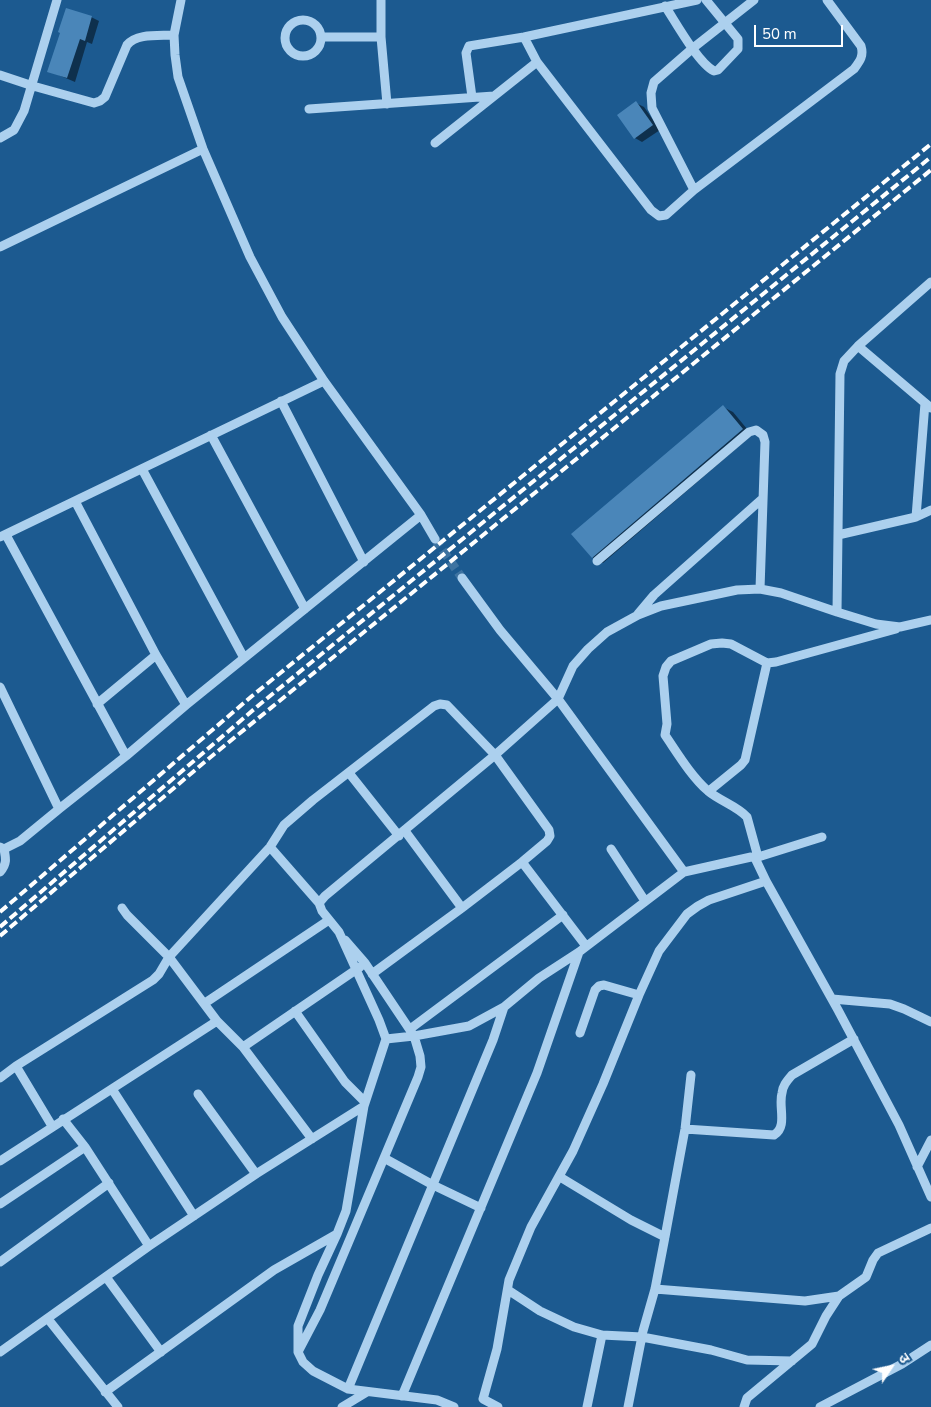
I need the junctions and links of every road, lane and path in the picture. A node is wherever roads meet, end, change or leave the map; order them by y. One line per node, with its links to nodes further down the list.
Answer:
1 (57, 0): 17 (street)
2 (181, 0): 10 (street)
3 (381, 0): 12 (street)
4 (697, 0): 8 (street)
5 (706, 0): 9 (street)
6 (754, 0): 9 (street)
7 (827, 0): 25 (street)
8 (665, 6): 13 (street); 14 (street)
9 (726, 23): 14 (street); 14 (street)
10 (174, 35): 17 (street); 24 (street)
11 (321, 37): 11 (street); 12 (street)
12 (381, 37): 20 (street)
13 (524, 37): 15 (street); 19 (street)
14 (693, 48): 25 (street)
15 (537, 62): 18 (street); 25 (street)
16 (0, 75): 17 (street)
17 (33, 86): 22 (street)
18 (494, 96): 19 (street); 23 (street)
19 (472, 97): 20 (street)
20 (388, 104): 21 (street)
21 (309, 109)
22 (0, 138)
23 (435, 142)
24 (203, 149): 26 (street); 29 (street)
25 (694, 190)
26 (0, 247)
27 (931, 282): 28 (street)
28 (858, 346): 31 (street); 39 (street)
29 (324, 381): 30 (street); 37 (street)
30 (281, 401): 32 (street); 43 (street)
31 (928, 406): 38 (street)
32 (212, 435): 33 (street); 46 (street)
33 (142, 469): 35 (street); 52 (street)
34 (762, 499): 42 (street); 45 (street); 48 (street)
35 (76, 501): 40 (street); 51 (street)
36 (931, 510): 38 (street)
37 (421, 515): 41 (street); 43 (street)
38 (916, 516): 39 (street)
39 (838, 535): 47 (street)
40 (3, 536): 56 (street)
41 (435, 540)
42 (598, 560)
43 (364, 562): 46 (street)
44 (462, 578): 55 (street)
45 (760, 589): 47 (street); 48 (street)
46 (305, 609): 52 (street)
47 (837, 612): 50 (street)
48 (638, 615): 55 (street)
49 (931, 620): 50 (street)
50 (900, 627): 53 (street)
51 (156, 655): 56 (street); 57 (street)
52 (244, 658): 57 (street)
53 (767, 663): 61 (street); 61 (street)
54 (0, 687): 62 (street)
55 (558, 699): 58 (street); 71 (street)
56 (97, 704): 59 (street)
57 (186, 705): 59 (street)
58 (495, 755): 60 (street); 63 (street); 69 (street)
59 (126, 756): 62 (street)
60 (349, 772): 63 (street); 65 (street)
61 (709, 791): 68 (street)
62 (59, 809): 66 (street)
63 (402, 834): 74 (street); 76 (street)
64 (822, 837): 68 (street)
65 (270, 847): 74 (street); 81 (street)
66 (2, 848): 70 (street)
67 (611, 849): 73 (street)
68 (756, 857): 71 (street); 72 (street)
69 (522, 862): 76 (street); 77 (street)
70 (0, 872)
71 (684, 872): 73 (street)
72 (766, 881): 85 (street); 86 (street)
73 (645, 902): 80 (street)
74 (319, 903): 78 (street)
75 (122, 908): 81 (street)
76 (462, 908): 84 (street)
77 (563, 915): 80 (street); 92 (street)
78 (329, 920): 79 (street); 87 (street)
79 (339, 932): 82 (street); 83 (street)
80 (583, 949): 88 (street); 118 (street)
81 (169, 957): 87 (street); 97 (street)
82 (366, 963): 83 (street); 84 (street)
83 (356, 969): 89 (street); 94 (street)
84 (372, 974): 92 (street)
85 (639, 995): 93 (street); 113 (street)
86 (832, 999): 91 (street); 95 (street)
87 (205, 1003): 90 (street)
88 (504, 1007): 92 (street); 115 (street)
89 (295, 1011): 96 (street); 102 (street)
90 (218, 1022): 96 (street); 100 (street)
91 (931, 1022)
92 (412, 1032): 94 (street); 109 (street)
93 (580, 1033)
94 (386, 1039): 102 (street)
95 (854, 1039): 105 (street); 111 (street)
96 (243, 1047): 106 (street)
97 (16, 1066): 99 (street); 104 (street)
98 (691, 1075): 105 (street)
99 (0, 1078)
100 (112, 1089): 103 (street); 119 (street)
101 (198, 1094): 112 (street)
102 (365, 1104): 106 (street); 121 (street)
103 (63, 1119): 104 (street); 108 (street)
104 (52, 1126): 110 (street)
105 (686, 1129): 122 (street)
106 (312, 1139): 112 (street)
107 (931, 1140): 111 (street)
108 (85, 1148): 114 (street); 117 (street)
109 (384, 1158): 115 (street); 135 (street)
110 (0, 1161)
111 (917, 1167): 116 (street)
112 (256, 1174): 119 (street)
113 (560, 1177): 122 (street); 127 (street)
114 (109, 1184): 123 (street); 124 (street)
115 (433, 1185): 118 (street); 137 (street)
116 (931, 1197)
117 (0, 1204)
118 (481, 1208): 140 (street)
119 (194, 1216): 123 (street)
120 (931, 1228): 128 (street)
121 (337, 1234): 134 (street); 135 (street)
122 (666, 1237): 126 (street)
123 (149, 1246): 125 (street)
124 (0, 1262)
125 (106, 1277): 129 (street); 134 (street)
126 (655, 1289): 128 (street); 131 (street)
127 (508, 1290): 130 (street); 142 (street)
128 (839, 1296): 136 (street)
129 (48, 1319): 133 (street); 138 (street)
130 (602, 1335): 131 (street); 148 (street)
131 (642, 1337): 136 (street); 149 (street)
132 (931, 1345): 151 (street)
133 (0, 1352)
134 (161, 1352): 138 (street)
135 (298, 1352): 137 (street)
136 (792, 1361): 150 (street)
137 (348, 1389): 139 (street)
138 (106, 1392): 143 (street)
139 (368, 1392): 140 (street); 144 (street)
140 (402, 1396): 141 (street)
141 (437, 1400): 145 (street); 146 (street)
142 (481, 1403): 147 (street)
143 (118, 1407)
144 (342, 1407)
145 (427, 1407)
146 (454, 1407)
147 (498, 1407)
148 (587, 1407)
149 (628, 1407)
150 (744, 1407)
151 (820, 1407)

